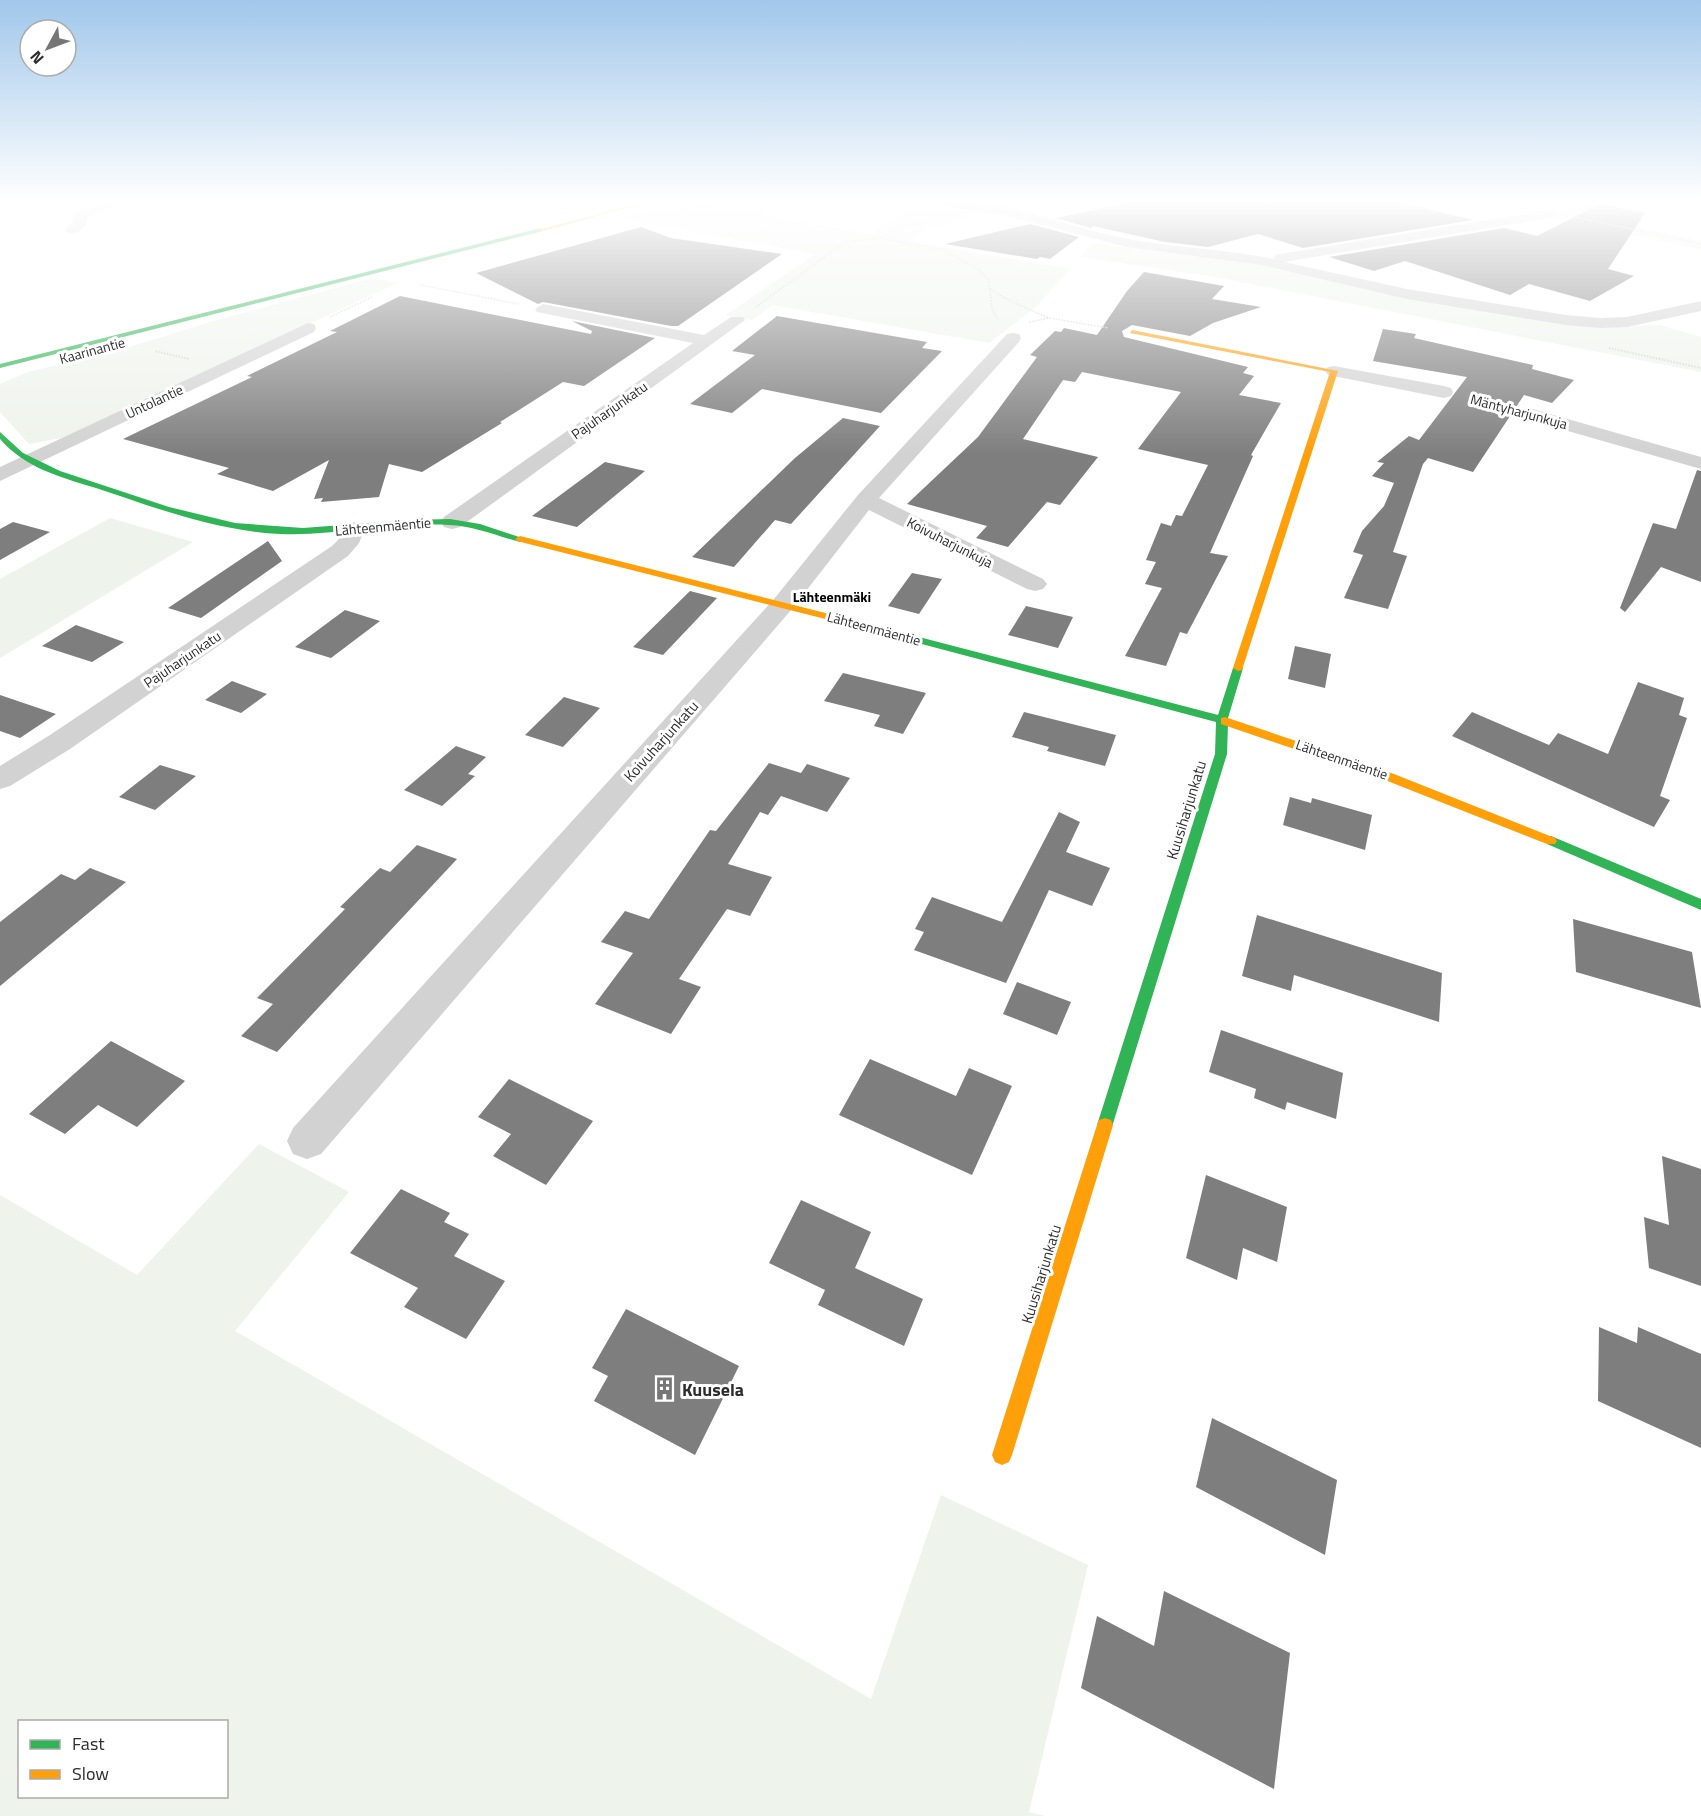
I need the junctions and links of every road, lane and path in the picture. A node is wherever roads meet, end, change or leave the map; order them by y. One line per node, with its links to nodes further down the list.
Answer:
1 (319, 287): 16 (street, Kaarinantie)
2 (320, 287): 19 (street, Kaarinantie)
3 (432, 287): 8 (path)
4 (783, 287): 10 (path)
5 (1375, 287): 7 (street)
6 (990, 289): 9 (path); 13 (path)
7 (1701, 306)
8 (543, 309): 14 (street)
9 (1049, 318): 12 (path); 13 (path)
10 (737, 320): 14 (street, Pajuharjunkatu)
11 (308, 328): 17 (street, Untolantie)
12 (1132, 332): 18 (street)
13 (1013, 338): 26 (street, Koivuharjunkatu)
14 (706, 341): 27 (street, Pajuharjunkatu)
15 (150, 350): 17 (path)
16 (0, 366)
17 (224, 368): 23 (street, Untolantie)
18 (1334, 371): 20 (street); 31 (street, Kuusiharjunkatu)
19 (0, 375)
20 (1444, 392): 21 (path, Mäntyharjunkuja)
21 (1529, 414): 24 (street, Mäntyharjunkuja)
22 (0, 434): 23 (street, Lähteenmäentie)
23 (30, 460): 25 (street, Untolantie); 28 (street, Lähteenmäentie)
24 (1701, 463)
25 (0, 475)
26 (866, 500): 29 (street, Koivuharjunkuja); 30 (street, Koivuharjunkatu)
27 (452, 522): 28 (street, Lähteenmäentie); 30 (street, Lähteenmäentie)
28 (354, 528): 32 (street, Pajuharjunkatu)
29 (1035, 584)
30 (783, 604): 31 (street, Lähteenmäentie); 34 (street, Koivuharjunkatu)
31 (1222, 720): 33 (street, Lähteenmäentie); 35 (street, Kuusiharjunkatu)
32 (0, 779)
33 (1701, 905)
34 (307, 1141)
35 (1002, 1455)

